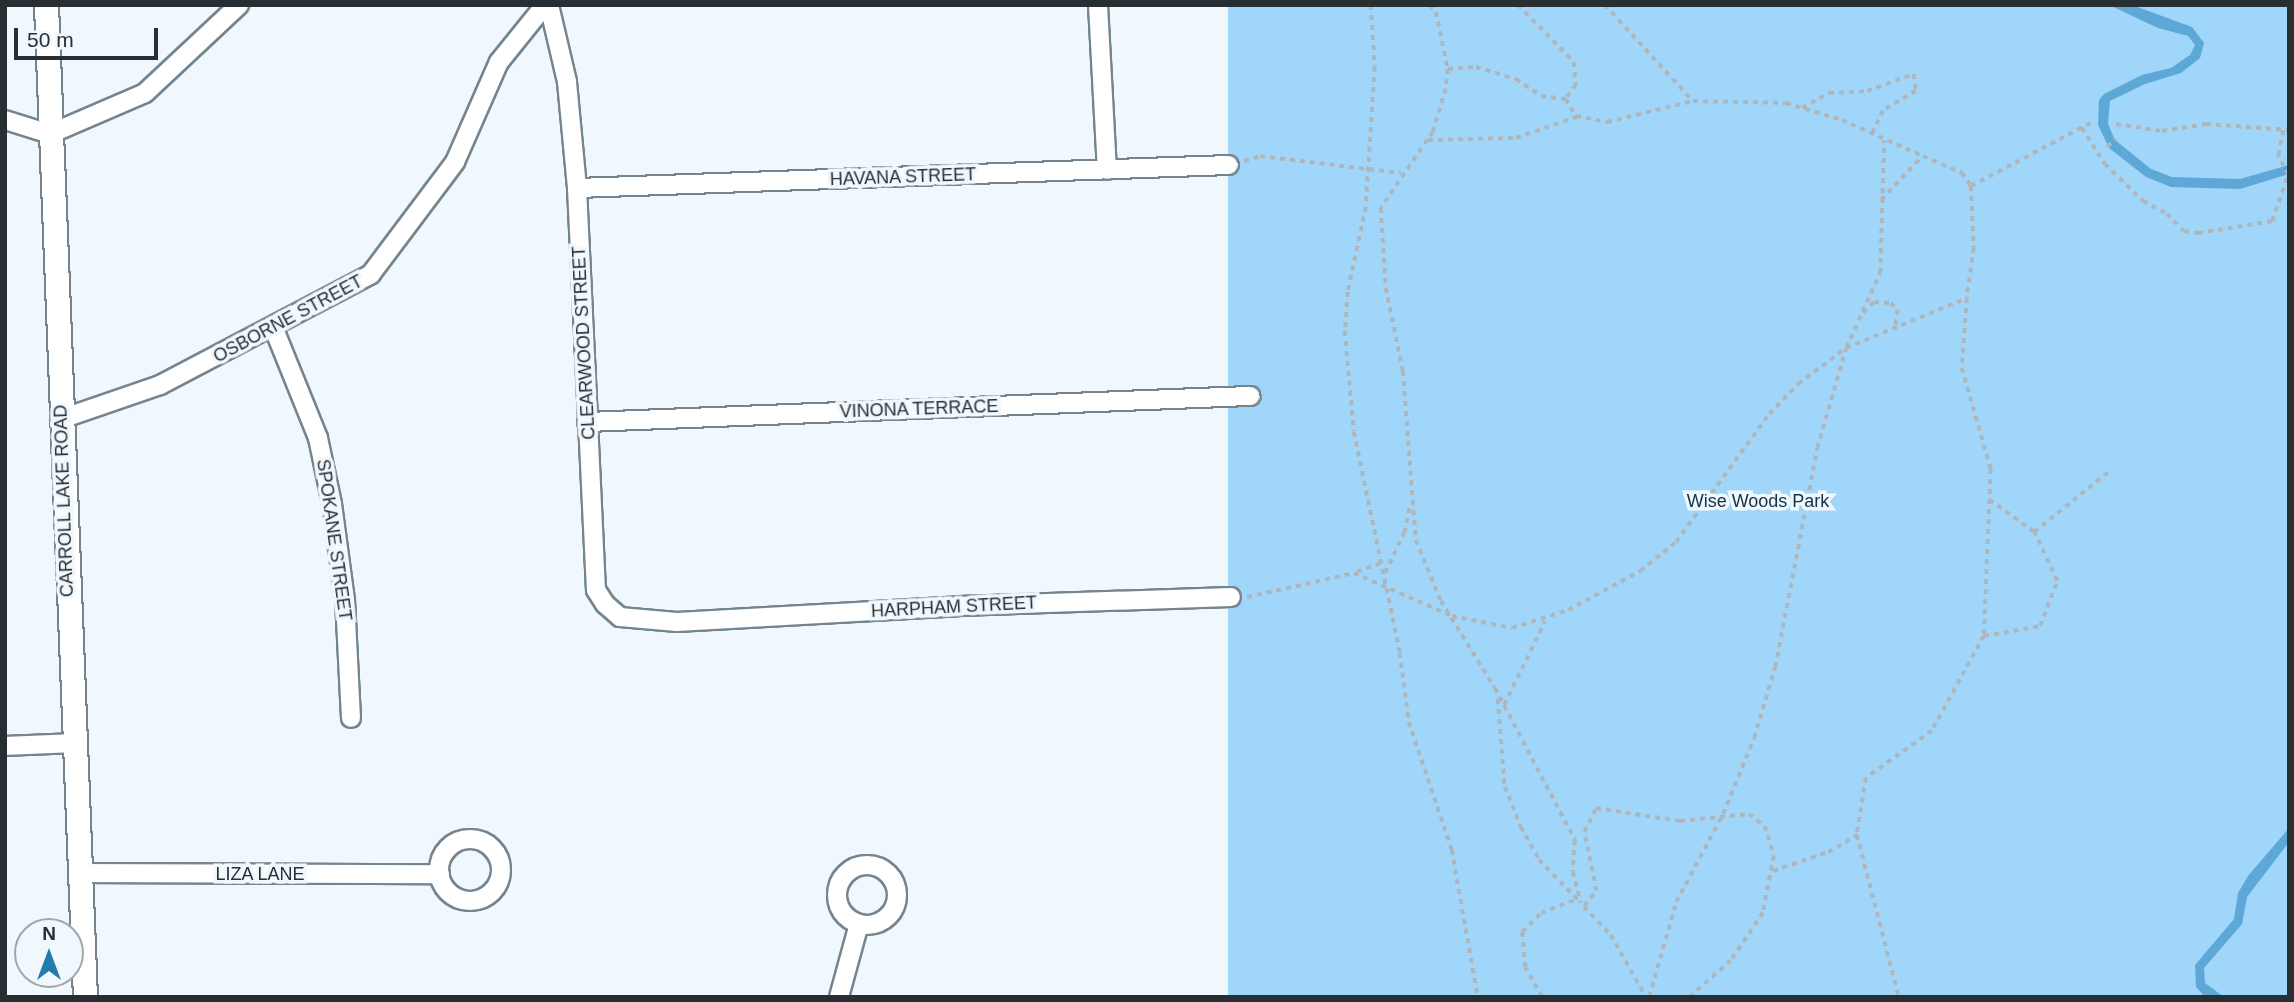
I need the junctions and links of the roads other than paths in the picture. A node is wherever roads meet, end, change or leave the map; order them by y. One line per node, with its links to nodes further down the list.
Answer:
1 (46, 5): 6 (street, CARROLL LAKE ROAD)
2 (239, 5): 6 (street)
3 (547, 5): 9 (street, CLEARWOOD STREET); 10 (street, OSBORNE STREET)
4 (1098, 5): 8 (street)
5 (5, 120): 6 (street)
6 (50, 134): 12 (street, CARROLL LAKE ROAD)
7 (1229, 165): 8 (street, HAVANA STREET)
8 (1107, 170): 9 (street, HAVANA STREET)
9 (578, 188): 13 (street, CLEARWOOD STREET)
10 (274, 329): 12 (street, OSBORNE STREET); 16 (street, SPOKANE STREET)
11 (1250, 396): 13 (street, VINONA TERRACE)
12 (61, 419): 17 (street, CARROLL LAKE ROAD)
13 (587, 422): 15 (street, CLEARWOOD STREET)
14 (1231, 597): 15 (street, HARPHAM STREET)
15 (677, 622)
16 (351, 718)
17 (73, 743): 18 (street); 19 (street, CARROLL LAKE ROAD)
18 (5, 746)
19 (79, 873): 20 (street, LIZA LANE); 22 (street, CARROLL LAKE ROAD)
20 (440, 874)
21 (859, 924): 23 (street)
22 (85, 997)
23 (839, 997)

